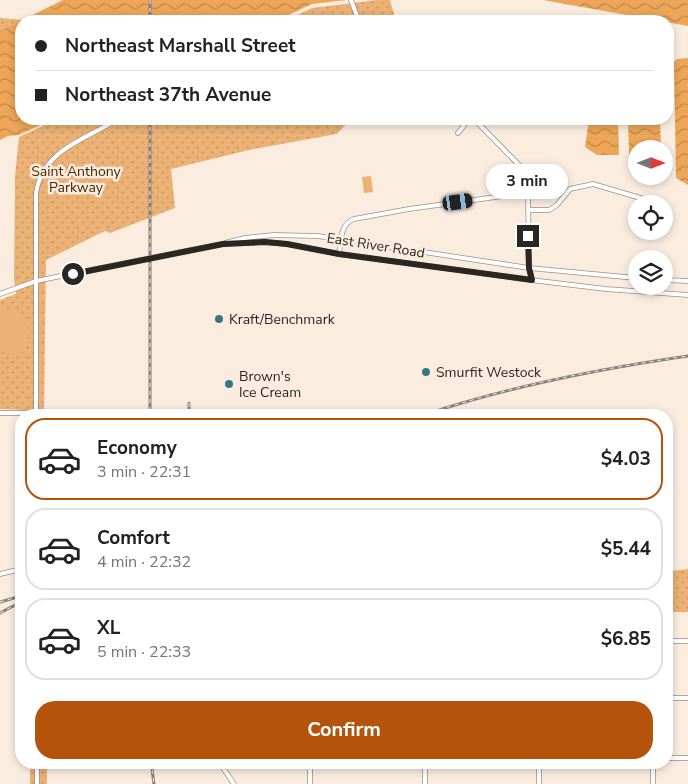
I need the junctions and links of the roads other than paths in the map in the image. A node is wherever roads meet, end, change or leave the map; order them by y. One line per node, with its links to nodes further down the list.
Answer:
1 (351, 0): 2 (street)
2 (356, 15)
3 (108, 125): 17 (street)
4 (464, 125): 6 (street)
5 (480, 125): 7 (street)
6 (458, 133)
7 (528, 188): 9 (street); 10 (street)
8 (631, 195): 9 (street)
9 (528, 210): 13 (street)
10 (341, 239): 11 (street, East River Road); 12 (street); 13 (street, East River Road)
11 (223, 244): 12 (street, East River Road); 17 (street)
12 (339, 254): 15 (street, East River Road)
13 (529, 268): 14 (street, East River Road); 15 (street)
14 (628, 277)
15 (532, 280): 20 (street, East River Road)
16 (673, 280): 18 (street)
17 (36, 281): 19 (street); 21 (street)
18 (688, 281)
19 (0, 294)
20 (688, 295)
21 (36, 409)
22 (0, 413): 23 (street)
23 (15, 413)
24 (15, 571): 25 (street)
25 (0, 574)
26 (673, 641): 27 (street)
27 (688, 641)
28 (673, 698): 29 (street)
29 (688, 698)
30 (673, 758): 31 (street)
31 (688, 758)
32 (37, 769): 38 (street)
33 (224, 769): 39 (street)
34 (310, 769): 40 (street)
35 (425, 769): 41 (street)
36 (539, 769): 42 (street)
37 (653, 769): 43 (street)
38 (37, 784)
39 (234, 784)
40 (310, 784)
41 (425, 784)
42 (539, 784)
43 (653, 784)

